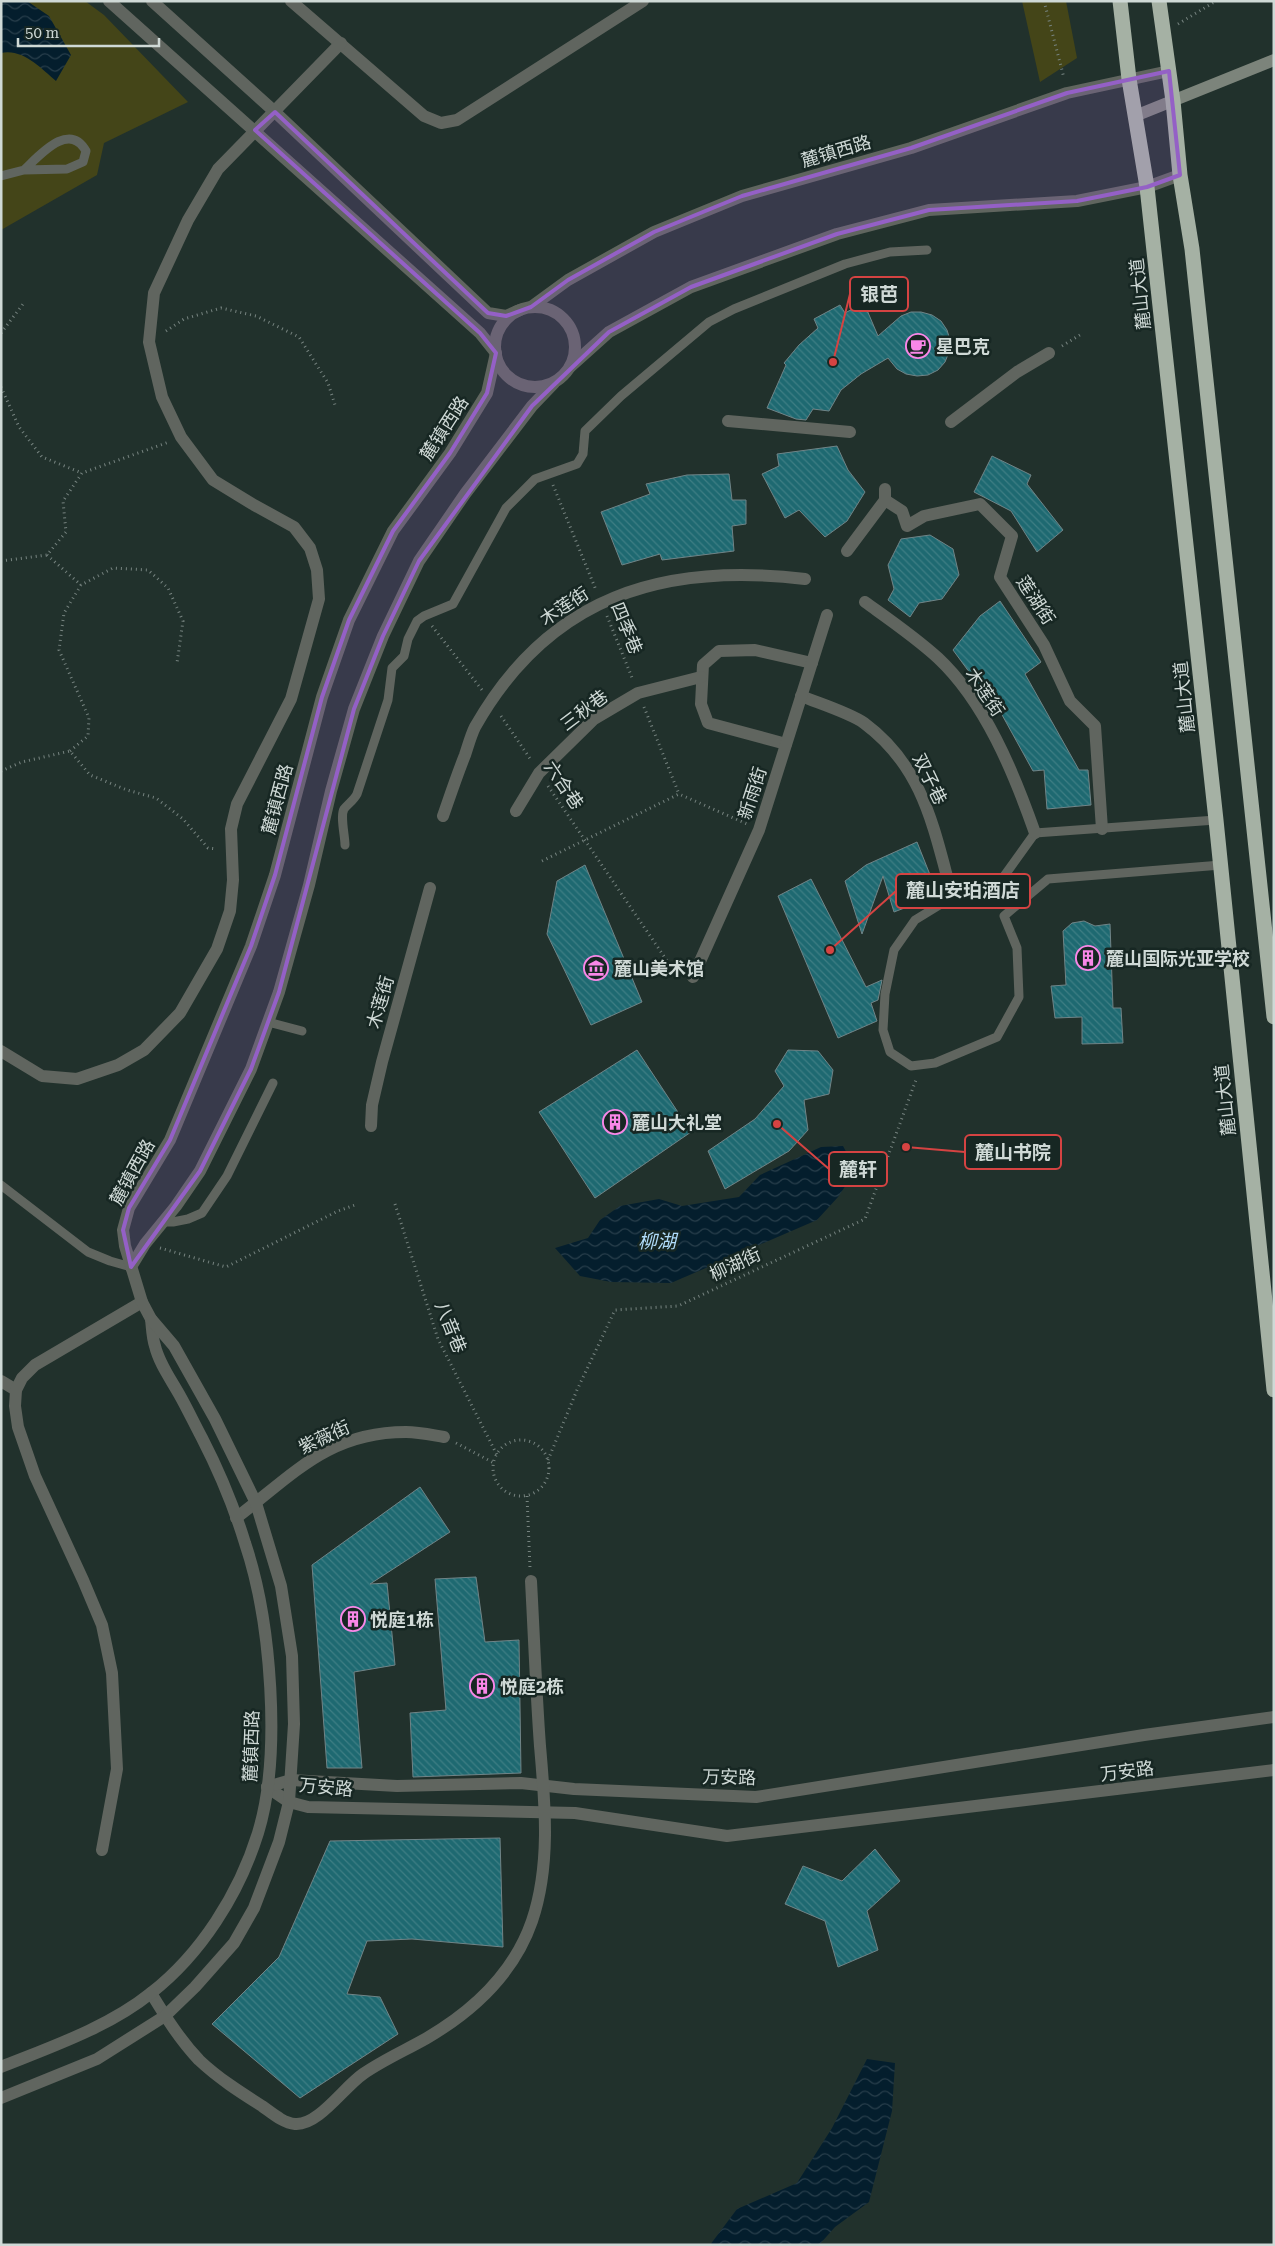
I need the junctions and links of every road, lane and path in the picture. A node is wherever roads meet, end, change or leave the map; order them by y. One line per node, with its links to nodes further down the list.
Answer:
1 (109, 1): 18 (street)
2 (152, 1): 16 (street)
3 (291, 1): 10 (street)
4 (643, 1): 10 (street)
5 (1044, 1): 14 (path)
6 (1120, 1): 13 (highway, 麓山大道)
7 (1159, 1): 9 (highway)
8 (1216, 1): 9 (path)
9 (1164, 34): 12 (highway)
10 (341, 43): 16 (street)
11 (1274, 60): 15 (street)
12 (1169, 71): 13 (street, 麓镇西路); 15 (highway)
13 (1128, 79): 14 (street, 麓镇西路); 17 (highway, 麓山大道)
14 (1067, 93): 25 (street, 麓镇西路)
15 (1173, 100): 17 (street); 20 (highway)
16 (275, 112): 18 (street); 25 (street)
17 (1135, 116): 22 (highway, 麓山大道)
18 (254, 130): 28 (street); 30 (street)
19 (24, 170): 19 (lane); 21 (lane)
20 (1180, 175): 22 (street); 76 (highway)
21 (1, 176)
22 (1147, 187): 31 (street); 63 (highway, 麓山大道)
23 (927, 250): 40 (lane)
24 (23, 304): 26 (path)
25 (525, 308): 30 (street); 31 (street)
26 (1, 333)
27 (1083, 333): 29 (path)
28 (149, 342): 34 (path); 38 (street)
29 (1049, 353): 36 (street)
30 (496, 354): 32 (street); 88 (street, 麓镇西路)
31 (570, 367): 32 (street)
32 (554, 382): 77 (street)
33 (1, 387): 39 (path)
34 (336, 408)
35 (728, 422): 37 (street)
36 (951, 422)
37 (850, 432)
38 (181, 437): 39 (path); 69 (street)
39 (82, 473): 42 (path)
40 (548, 473): 46 (path, 四季巷); 49 (lane)
41 (847, 552): 64 (street, 莲湖街)
42 (47, 555): 43 (path); 45 (path)
43 (1, 561)
44 (805, 579): 46 (street, 木莲街)
45 (81, 585): 50 (path); 57 (path)
46 (601, 602): 53 (path, 四季巷); 55 (street, 木莲街)
47 (865, 602): 66 (street, 木莲街)
48 (827, 614): 51 (street, 新雨街)
49 (424, 616): 55 (path, 六合巷); 68 (lane)
50 (177, 663)
51 (812, 663): 52 (street); 54 (street, 新雨街)
52 (701, 677): 53 (street, 三秋巷); 56 (street)
53 (638, 692): 59 (street, 三秋巷); 60 (path, 四季巷)
54 (801, 696): 56 (street, 新雨街); 73 (street, 双子巷)
55 (492, 702): 59 (path, 六合巷); 62 (street, 木莲街)
56 (786, 744): 65 (street, 新雨街)
57 (70, 751): 58 (path); 69 (path)
58 (1, 771)
59 (539, 773): 61 (street, 三秋巷); 67 (path, 六合巷)
60 (679, 794): 65 (path); 67 (path)
61 (516, 811)
62 (443, 816)
63 (1216, 820): 64 (lane); 71 (highway, 麓山大道)
64 (1102, 828): 66 (lane)
65 (759, 830): 75 (street, 新雨街)
66 (1035, 833): 73 (lane)
67 (586, 841): 70 (path); 74 (path, 六合巷)
68 (345, 845)
69 (232, 852): 79 (street)
70 (542, 861)
71 (1220, 865): 73 (lane); 93 (highway, 麓山大道)
72 (430, 888): 82 (street, 木莲街)
73 (954, 902)
74 (676, 974)
75 (693, 976)
76 (1274, 1017)
77 (268, 1022): 78 (lane); 86 (street)
78 (302, 1031)
79 (1, 1051)
80 (920, 1070): 96 (path, 柳湖街)
81 (273, 1083): 86 (lane)
82 (370, 1126)
83 (1, 1185): 88 (lane)
84 (395, 1204): 95 (path, 八音巷)
85 (355, 1205): 87 (path)
86 (163, 1222): 87 (street)
87 (144, 1244): 88 (street)
88 (131, 1267): 89 (street, 麓镇西路)
89 (142, 1302): 90 (street, 麓镇西路); 92 (street)
90 (151, 1319): 99 (street); 100 (street, 麓镇西路)
91 (1, 1381): 92 (street)
92 (16, 1390): 109 (street)
93 (1274, 1390)
94 (444, 1437): 97 (path); 99 (street, 紫薇街)
95 (497, 1454): 96 (path); 97 (path)
96 (548, 1460): 98 (path)
97 (494, 1463): 98 (path)
98 (527, 1496): 101 (path)
99 (256, 1503): 100 (street, 紫薇街); 104 (street)
100 (236, 1518): 106 (street, 麓镇西路)
101 (530, 1582): 105 (street)
102 (1274, 1717): 105 (street, 万安路)
103 (1274, 1770): 108 (street, 万安路)
104 (291, 1780): 105 (street, 万安路); 106 (street, 万安路); 107 (street)
105 (544, 1786): 108 (street)
106 (267, 1787): 107 (street, 万安路); 110 (street, 麓镇西路)
107 (289, 1802): 108 (street, 万安路); 111 (street)
108 (546, 1813): 111 (street)
109 (102, 1850)
110 (151, 1993): 111 (street); 112 (street, 麓镇西路)
111 (165, 2016): 113 (street)
112 (1, 2067)
113 (1, 2098)

